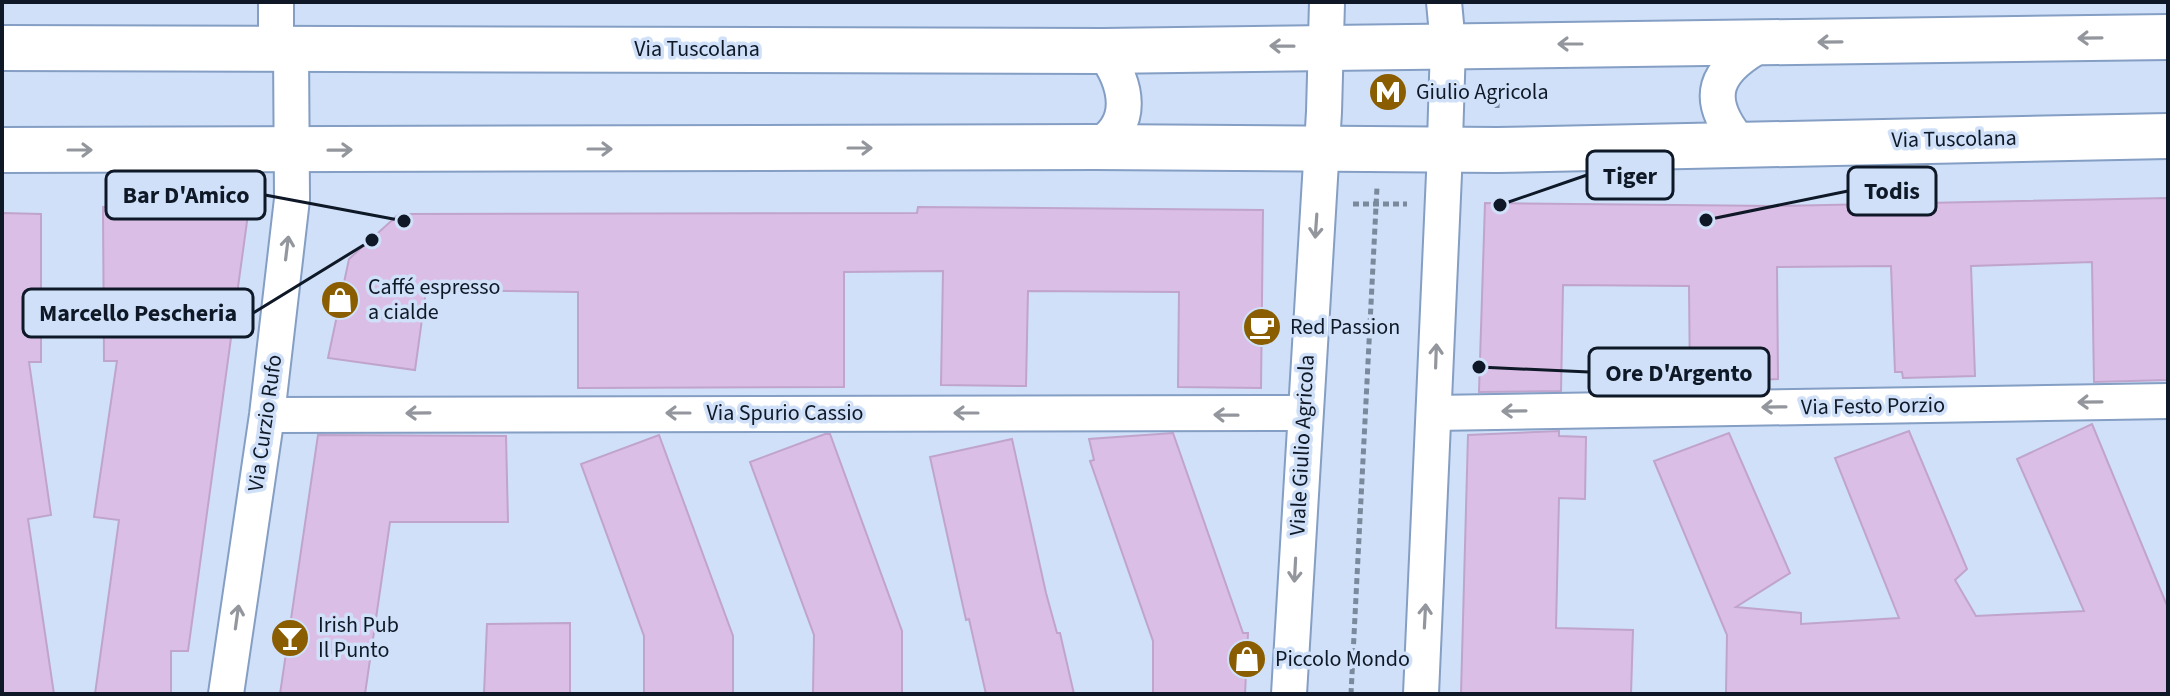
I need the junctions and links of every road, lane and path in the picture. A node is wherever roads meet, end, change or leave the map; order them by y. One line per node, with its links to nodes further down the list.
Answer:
1 (276, 2): 9 (street)
2 (1327, 2): 7 (street)
3 (1444, 2): 6 (street)
4 (2168, 37): 5 (main road, Via Tuscolana, one-way to 5)
5 (1764, 43): 6 (main road, Via Tuscolana, one-way to 6); 14 (street)
6 (1448, 45): 7 (main road, Via Tuscolana); 18 (street)
7 (1326, 47): 10 (main road, Via Tuscolana, one-way to 10); 16 (street)
8 (2, 48): 9 (main road, Via Tuscolana)
9 (284, 48): 10 (main road, Via Tuscolana); 19 (street)
10 (1103, 51): 15 (street)
11 (1499, 78): 12 (path)
12 (1497, 121)
13 (2168, 136): 14 (main road, Via Tuscolana)
14 (1740, 143): 18 (main road, Via Tuscolana)
15 (1095, 147): 16 (main road, Via Tuscolana); 19 (main road, Via Tuscolana, one-way to 15)
16 (1321, 148): 18 (main road, Via Tuscolana); 25 (street, Viale Giulio Agricola, one-way to 25)
17 (2, 150): 19 (main road, Via Tuscolana, one-way to 19)
18 (1445, 150): 26 (street, one-way to 18)
19 (290, 151): 27 (street, Via Curzio Rufo, one-way to 19)
20 (1377, 174): 22 (path)
21 (1344, 204): 22 (path)
22 (1376, 204): 23 (path); 30 (path)
23 (1416, 204)
24 (2168, 401): 26 (street, Via Festo Porzio, one-way to 26)
25 (1304, 413): 27 (street, Via Spurio Cassio, one-way to 27); 29 (street, Viale Giulio Agricola, one-way to 29)
26 (1434, 413): 31 (street, one-way to 26)
27 (267, 415): 28 (street, Via Curzio Rufo, one-way to 27)
28 (226, 694)
29 (1289, 694)
30 (1351, 694)
31 (1421, 694)

